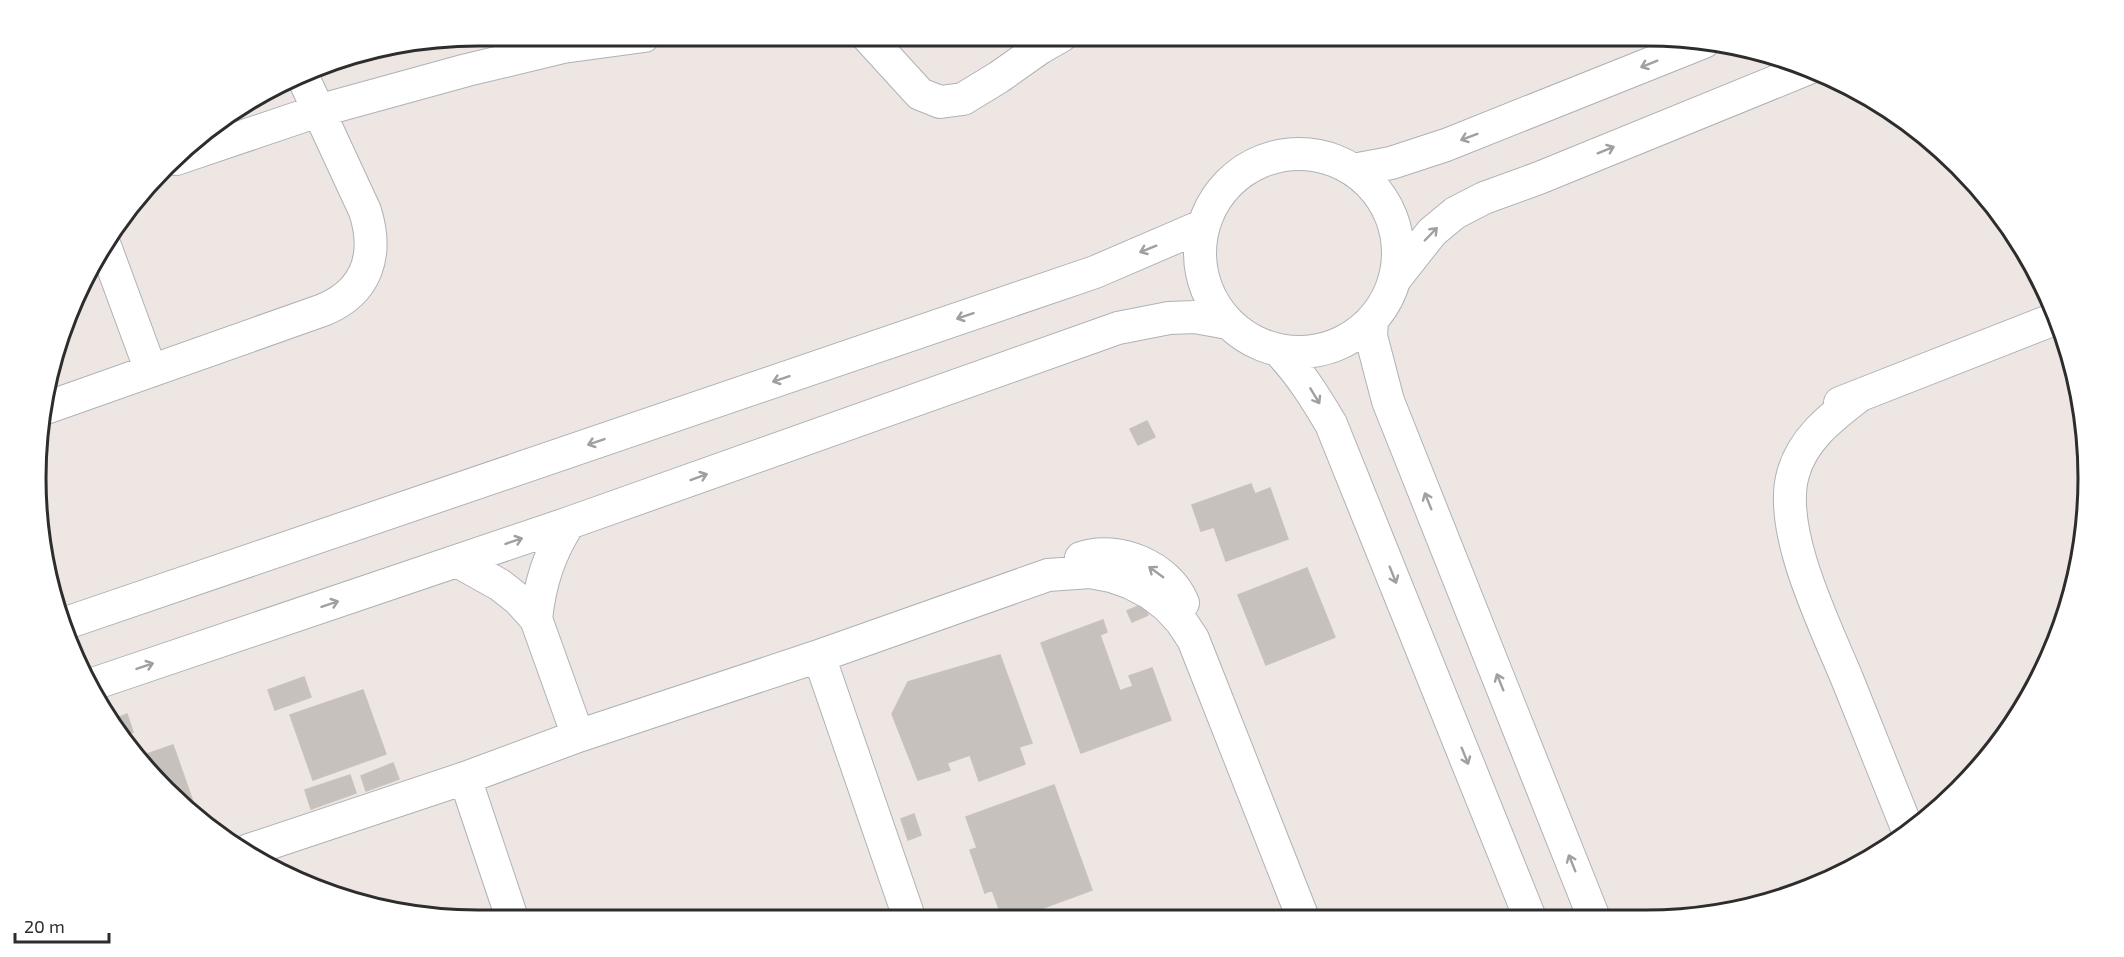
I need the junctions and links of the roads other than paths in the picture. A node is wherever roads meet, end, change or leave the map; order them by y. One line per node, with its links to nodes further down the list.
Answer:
1 (570, 46): 7 (street)
2 (876, 46): 3 (street)
3 (1044, 46)
4 (1688, 48): 9 (street, one-way to 9)
5 (1796, 73): 12 (street, one-way to 5)
6 (305, 83): 7 (street)
7 (318, 111): 8 (street); 17 (street)
8 (196, 152)
9 (1353, 170): 10 (street); 12 (street)
10 (1202, 226): 15 (street); 22 (street, one-way to 22)
11 (108, 255): 17 (street)
12 (1395, 279): 13 (street)
13 (1372, 321): 16 (street); 33 (street, one-way to 13)
14 (2048, 322): 27 (street)
15 (1228, 323): 16 (street); 19 (street, one-way to 15)
16 (1279, 351): 32 (street, one-way to 32)
17 (150, 371): 18 (street)
18 (53, 405)
19 (569, 523): 20 (street, one-way to 19); 21 (street)
20 (457, 561): 21 (street); 24 (street, one-way to 20)
21 (536, 619): 25 (street)
22 (71, 621)
23 (819, 656): 25 (street); 30 (street); 31 (street)
24 (98, 682)
25 (578, 736): 26 (street)
26 (465, 778): 28 (street); 29 (street)
27 (1906, 823)
28 (254, 848)
29 (509, 910)
30 (907, 910)
31 (1301, 910)
32 (1527, 910)
33 (1591, 910)

